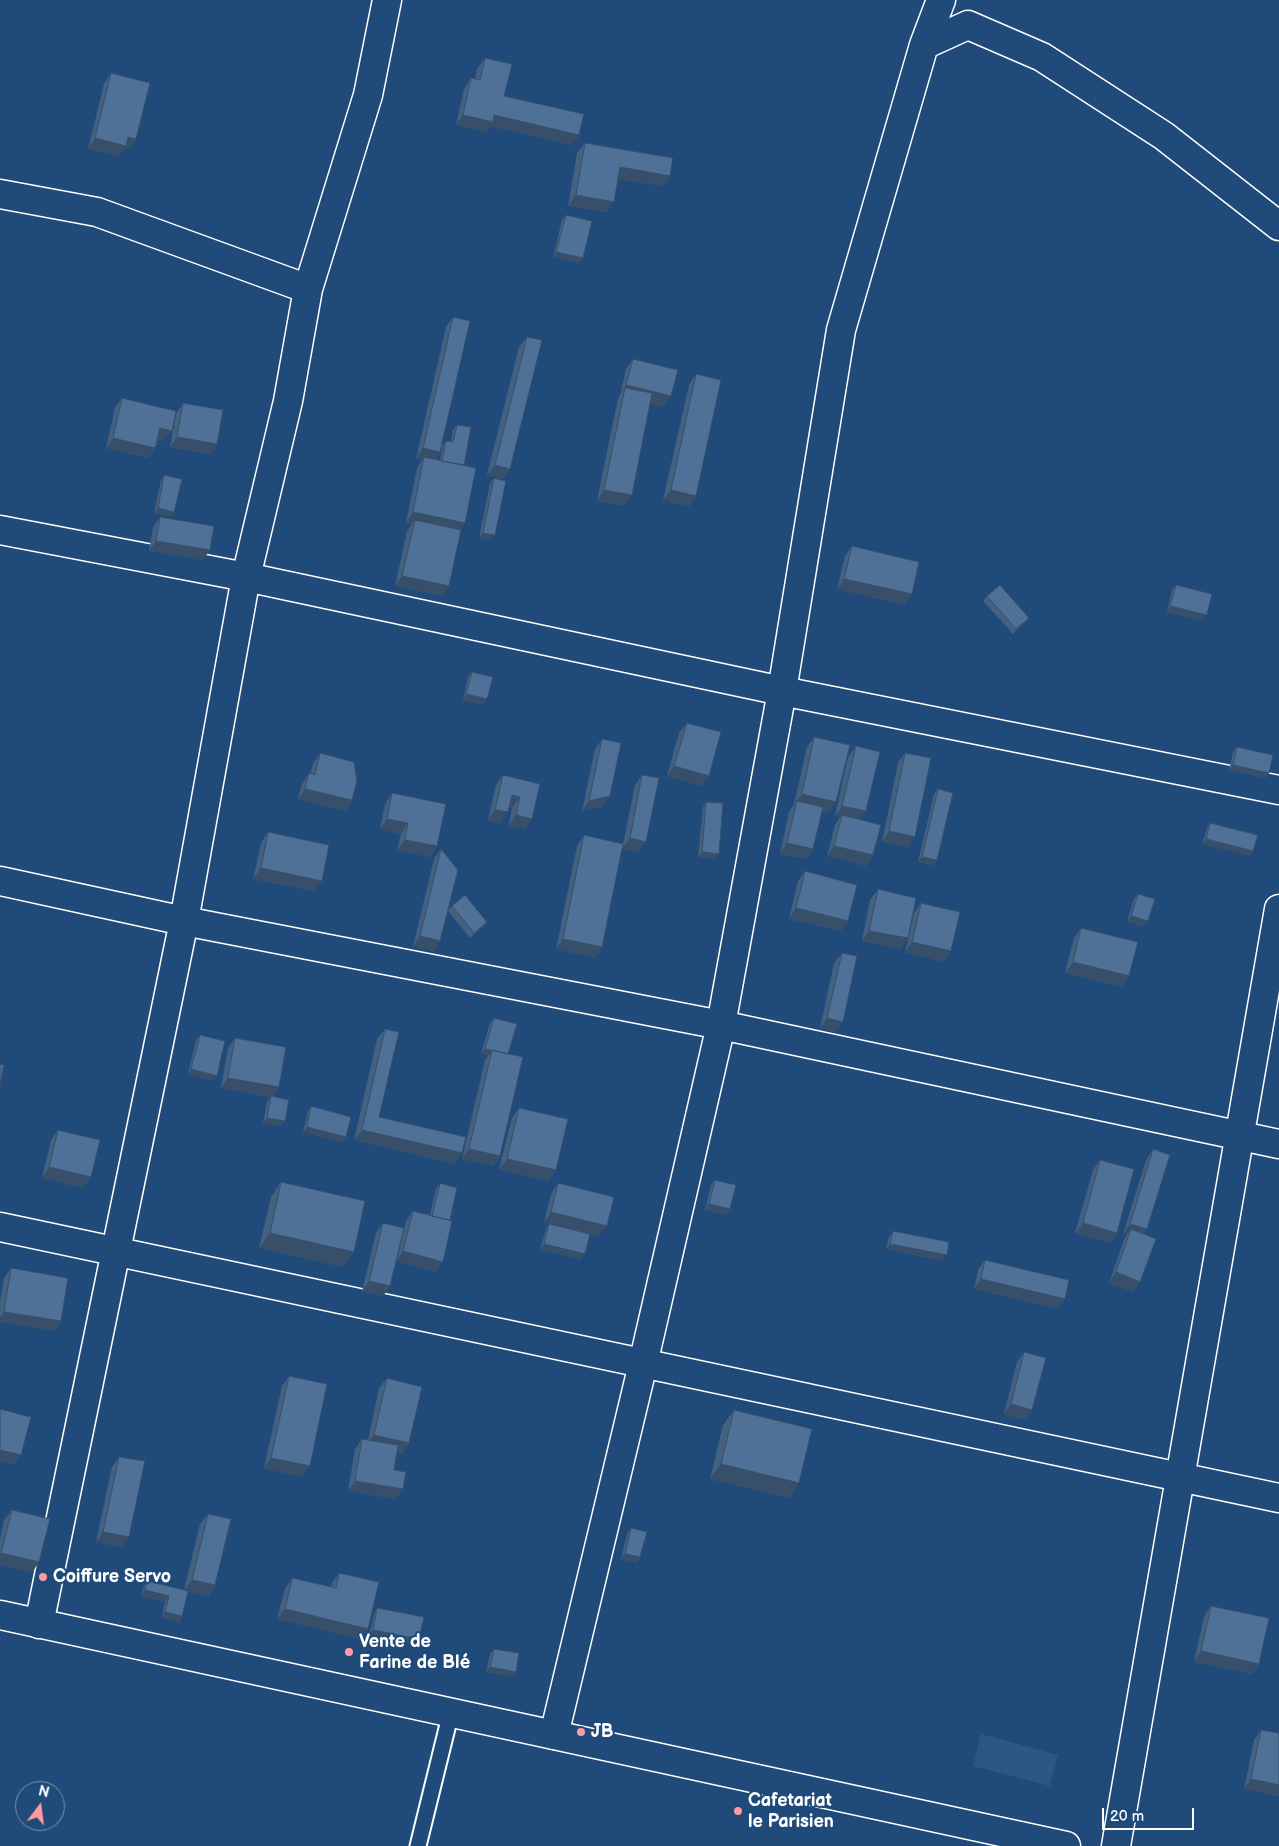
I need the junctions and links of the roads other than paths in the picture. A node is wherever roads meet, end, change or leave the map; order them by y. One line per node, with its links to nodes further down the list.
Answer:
1 (388, 0): 6 (street)
2 (941, 0): 3 (street)
3 (924, 45): 5 (street); 9 (street)
4 (0, 194): 6 (street)
5 (1279, 226)
6 (308, 289): 8 (street)
7 (0, 530): 8 (street)
8 (246, 577): 9 (street); 13 (street)
9 (782, 691): 10 (street); 14 (street)
10 (1279, 790)
11 (0, 881): 13 (street)
12 (1279, 910): 15 (street)
13 (184, 922): 14 (street); 18 (street)
14 (722, 1025): 15 (street); 19 (street)
15 (1240, 1134): 16 (street); 20 (street)
16 (1279, 1144)
17 (0, 1227): 18 (street)
18 (115, 1252): 19 (street); 23 (street)
19 (644, 1364): 20 (street); 25 (street)
20 (1180, 1477): 21 (street); 28 (street)
21 (1279, 1498)
22 (0, 1615): 23 (street)
23 (39, 1624): 24 (street)
24 (451, 1712): 25 (street); 26 (lane)
25 (554, 1735): 27 (street)
26 (418, 1846)
27 (1066, 1846)
28 (1116, 1846)

